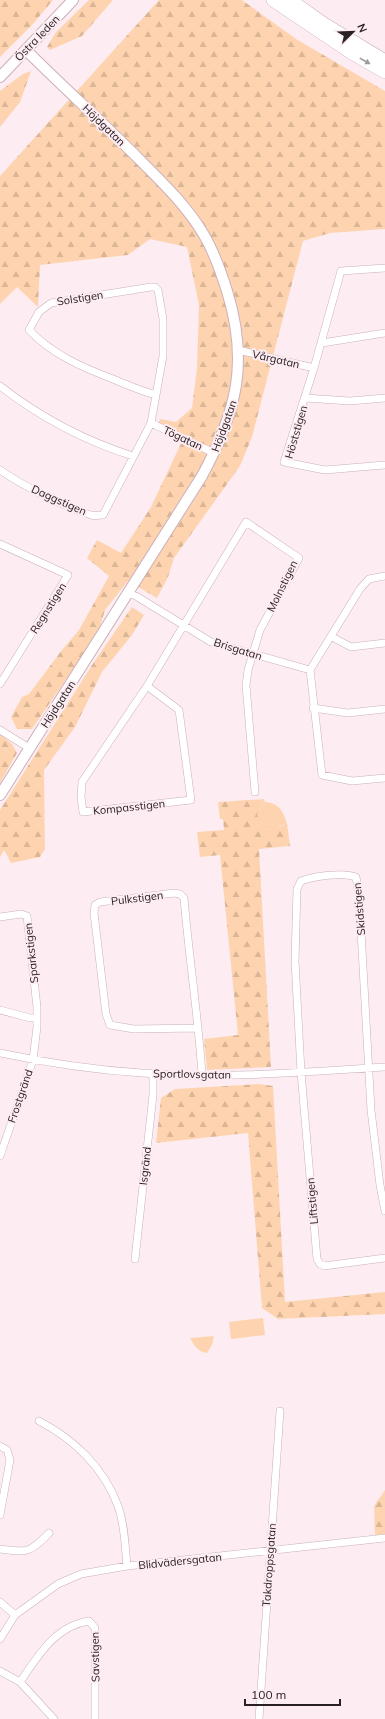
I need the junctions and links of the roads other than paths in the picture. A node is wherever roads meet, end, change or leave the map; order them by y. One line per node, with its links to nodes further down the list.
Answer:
1 (73, 0): 4 (street, Östra leden)
2 (273, 0): 6 (highway, one-way to 6)
3 (290, 0): 5 (highway)
4 (26, 50): 7 (street, Östra leden); 11 (street, Höjdgatan)
5 (385, 61)
6 (385, 72)
7 (0, 77)
8 (385, 268): 10 (street, Höststigen)
9 (385, 333): 10 (street)
10 (322, 343): 12 (street, Höststigen)
11 (238, 350): 12 (street, Vårgatan); 18 (street, Höjdgatan)
12 (314, 368): 15 (street, Höststigen)
13 (0, 386): 19 (street)
14 (156, 395): 14 (street, Solstigen); 17 (street, Solstigen)
15 (305, 398): 16 (street, Höststigen); 20 (street, Höststigen)
16 (385, 398)
17 (151, 423): 18 (street, Tögatan); 19 (street, Daggstigen)
18 (214, 453): 24 (street, Höjdgatan)
19 (133, 456): 21 (street, Daggstigen)
20 (385, 465)
21 (0, 470)
22 (0, 544): 30 (street, Regnstigen)
23 (385, 576): 26 (street)
24 (129, 594): 25 (street, Brisgatan); 35 (street, Höjdgatan)
25 (183, 625): 28 (street, Brisgatan); 28 (street, Molnstigen); 31 (street, Kompasstigen)
26 (332, 637): 27 (street); 29 (street)
27 (385, 643)
28 (253, 654): 29 (street, Brisgatan); 37 (street, Molnstigen)
29 (310, 670): 32 (street)
30 (0, 684)
31 (147, 686): 31 (street, Kompasstigen)
32 (314, 708): 33 (street); 36 (street)
33 (385, 709)
34 (0, 730): 35 (street)
35 (29, 748): 38 (street, Höjdgatan)
36 (385, 778)
37 (255, 792)
38 (0, 795)
39 (0, 918): 41 (street, Sparkstigen)
40 (0, 1010): 41 (street)
41 (37, 1018): 44 (street, Sparkstigen)
42 (198, 1028): 42 (street, Pulkstigen); 49 (street, Pulkstigen)
43 (0, 1053): 44 (street, Sportlovsgatan)
44 (33, 1060): 48 (street, Sportlovsgatan); 50 (street, Frostgränd)
45 (385, 1067): 46 (street, Sportlovsgatan)
46 (369, 1068): 47 (street, Sportlovsgatan); 47 (street, Skidstigen); 51 (street)
47 (301, 1072): 49 (street, Sportlovsgatan); 52 (street, Liftstigen)
48 (153, 1074): 49 (street, Sportlovsgatan); 53 (street, Isgränd)
49 (202, 1074)
50 (0, 1156)
51 (385, 1211)
52 (385, 1258)
53 (135, 1259)
54 (280, 1411): 61 (street, Takdroppsgatan)
55 (38, 1421): 62 (street)
56 (0, 1446): 57 (street)
57 (0, 1515)
58 (50, 1533): 60 (street)
59 (385, 1538): 61 (street, Blidvädersgatan)
60 (0, 1549)
61 (270, 1552): 62 (street, Blidvädersgatan); 70 (street, Takdroppsgatan)
62 (127, 1566): 64 (street, Blidvädersgatan)
63 (0, 1602): 64 (street)
64 (16, 1615): 65 (street, Blidvädersgatan)
65 (0, 1640)
66 (0, 1671): 67 (street)
67 (20, 1682): 68 (street); 69 (street, Savstigen)
68 (54, 1719)
69 (95, 1719)
70 (259, 1719)

